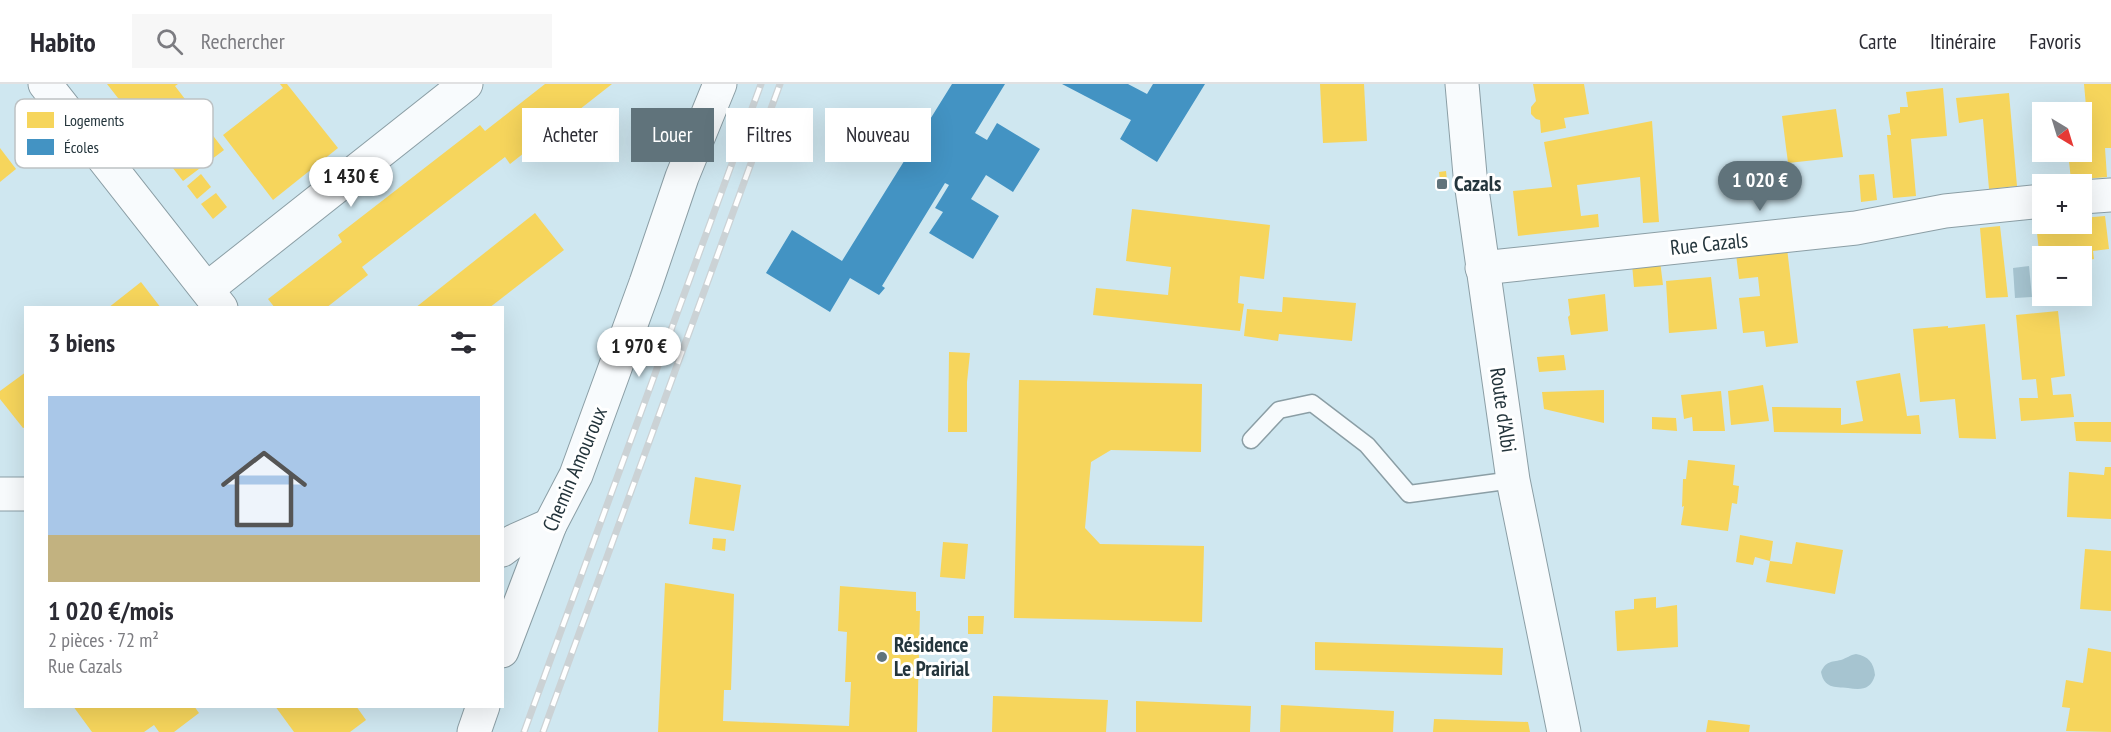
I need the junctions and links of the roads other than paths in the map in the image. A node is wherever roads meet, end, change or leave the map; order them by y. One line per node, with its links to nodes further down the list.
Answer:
1 (45, 84): 5 (street)
2 (720, 84): 16 (street, Chemin Amouroux)
3 (1462, 84): 10 (street, Route d'Albi)
4 (464, 85): 11 (street)
5 (57, 99)
6 (111, 168): 11 (street)
7 (2111, 195): 8 (street)
8 (2092, 197)
9 (2032, 202): 10 (street, Rue Cazals)
10 (1482, 268): 13 (street, Route d'Albi)
11 (214, 298)
12 (1251, 440): 13 (lane)
13 (1513, 480): 21 (street, Route d'Albi)
14 (0, 494): 15 (street)
15 (24, 494)
16 (550, 525): 17 (street); 18 (street, Chemin Amouroux)
17 (504, 548)
18 (504, 640)
19 (482, 708): 20 (street)
20 (474, 732)
21 (1564, 732)

